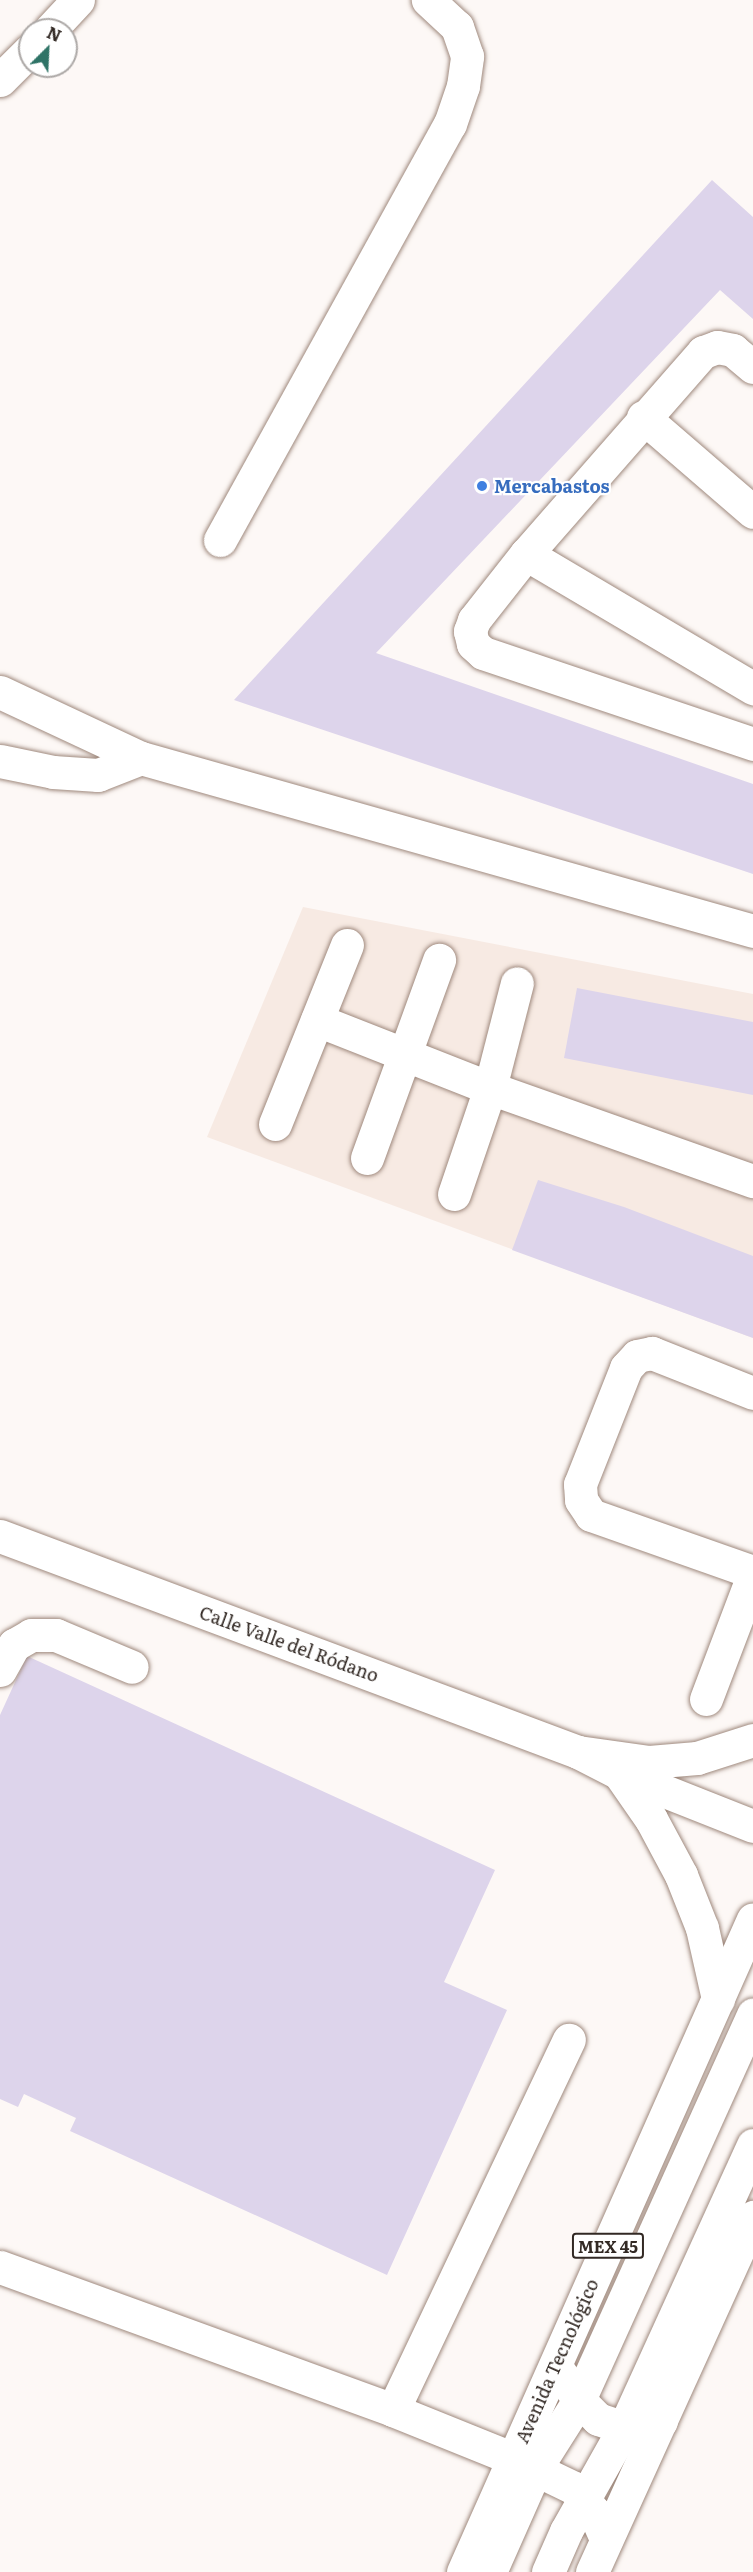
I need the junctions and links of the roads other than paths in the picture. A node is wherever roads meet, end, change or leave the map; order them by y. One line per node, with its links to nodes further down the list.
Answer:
1 (428, 0): 7 (main road)
2 (18, 62): 3 (main road)
3 (0, 80)
4 (753, 367): 5 (main road)
5 (644, 417): 6 (main road); 8 (main road)
6 (753, 512)
7 (220, 540)
8 (525, 554): 9 (main road); 11 (main road)
9 (753, 688)
10 (0, 692): 12 (main road)
11 (753, 744)
12 (141, 758): 13 (main road); 14 (main road)
13 (0, 761)
14 (753, 931)
15 (347, 945): 18 (main road)
16 (439, 960): 19 (main road)
17 (518, 983): 20 (main road)
18 (317, 1020): 19 (main road); 21 (main road)
19 (405, 1053): 20 (main road); 22 (main road)
20 (490, 1088): 23 (main road); 24 (main road)
21 (275, 1124)
22 (367, 1158)
23 (753, 1181)
24 (454, 1194)
25 (753, 1393): 27 (main road)
26 (0, 1536): 32 (main road, Calle Valle del Ródano)
27 (753, 1573): 30 (main road)
28 (132, 1667): 29 (main road)
29 (0, 1670)
30 (706, 1699)
31 (753, 1740): 32 (main road)
32 (578, 1752): 33 (main road)
33 (619, 1773): 34 (main road); 36 (main road)
34 (753, 1826)
35 (753, 1919): 36 (main road, Avenida Tecnológico / MEX 45)
36 (718, 1999): 42 (main road, Avenida Tecnológico / MEX 45)
37 (753, 2014): 43 (main road)
38 (569, 2040): 44 (main road)
39 (753, 2145): 46 (main road)
40 (753, 2217): 45 (main road)
41 (0, 2267): 44 (main road)
42 (556, 2367): 43 (main road); 47 (main road, Avenida Tecnológico / MEX 45)
43 (579, 2400): 46 (main road); 47 (main road)
44 (393, 2410): 47 (main road)
45 (661, 2421): 46 (main road); 49 (main road)
46 (624, 2428): 48 (main road)
47 (525, 2464): 48 (main road); 50 (main road, Avenida Tecnológico / MEX 45); 51 (main road)
48 (584, 2500): 49 (main road); 52 (main road)
49 (606, 2539): 53 (main road)
50 (463, 2572)
51 (490, 2572)
52 (548, 2572)
53 (592, 2572)

